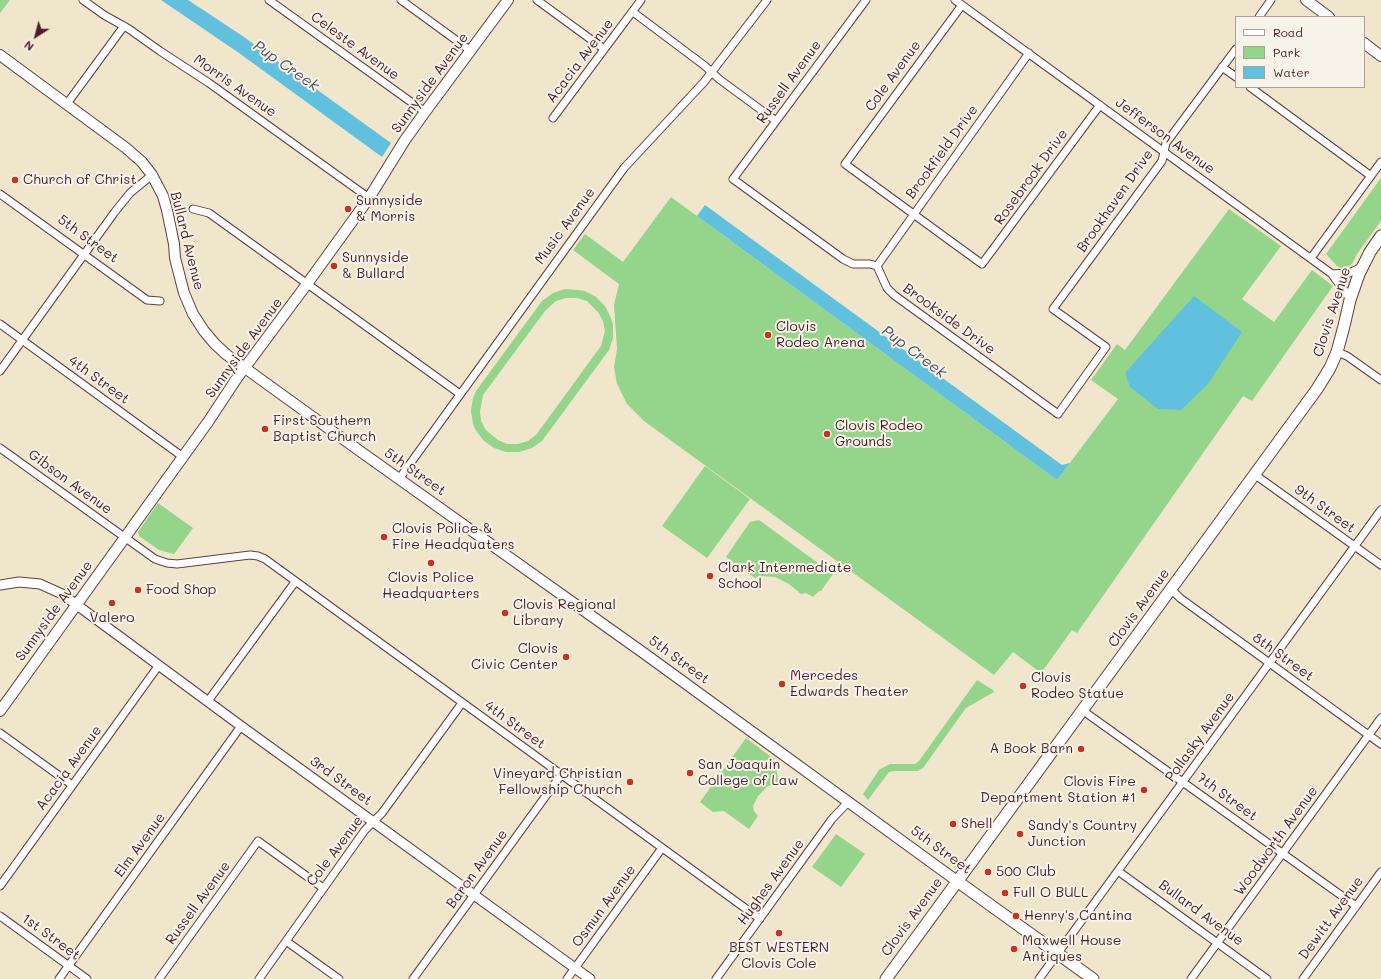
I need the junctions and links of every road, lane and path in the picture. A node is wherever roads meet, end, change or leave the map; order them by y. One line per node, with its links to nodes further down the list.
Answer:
1 (83, 0): 15 (street, Morris Avenue)
2 (269, 0): 29 (street, Celeste Avenue)
3 (401, 0): 19 (street)
4 (508, 0): 19 (main road, Sunnyside Avenue)
5 (537, 0): 17 (street)
6 (641, 0): 12 (street, Acacia Avenue)
7 (767, 0): 24 (street, Music Avenue)
8 (866, 0): 31 (street, Russell Avenue)
9 (1271, 0): 13 (street)
10 (1306, 0): 14 (main road)
11 (958, 2): 20 (street, Jefferson Avenue); 39 (street, Cole Avenue)
12 (633, 12): 17 (street, Acacia Avenue); 24 (street)
13 (1260, 16)
14 (1328, 16)
15 (124, 26): 27 (street); 37 (street, Morris Avenue)
16 (1365, 44): 22 (main road)
17 (604, 49): 30 (street, Acacia Avenue)
18 (1235, 50): 23 (street, Brookhaven Drive)
19 (471, 51): 29 (main road, Sunnyside Avenue)
20 (1029, 53): 28 (street, Jefferson Avenue); 39 (street, Brookfield Drive)
21 (0, 55): 27 (main road, Bullard Avenue)
22 (1381, 56)
23 (1222, 67): 25 (street); 32 (street, Brookhaven Drive)
24 (712, 73): 31 (street); 56 (street, Music Avenue)
25 (1235, 76)
26 (1251, 88): 35 (street)
27 (66, 105): 34 (main road, Bullard Avenue)
28 (1100, 105): 32 (street, Jefferson Avenue); 39 (street, Rosebrook Drive)
29 (425, 112): 37 (main road, Sunnyside Avenue)
30 (553, 118)
31 (776, 121): 43 (street, Russell Avenue)
32 (1165, 152): 42 (street, Jefferson Avenue); 51 (street, Brookhaven Drive)
33 (1381, 162): 35 (street)
34 (152, 175): 41 (street); 53 (main road, Bullard Avenue)
35 (1371, 176): 42 (street)
36 (0, 194): 41 (street, 5th Street)
37 (369, 198): 46 (main road, Sunnyside Avenue)
38 (193, 209): 46 (street, Bullard Avenue)
39 (913, 214): 43 (street, Brookfield Drive)
40 (1379, 242): 44 (main road, Clovis Avenue)
41 (85, 255): 48 (street, 5th Street); 50 (street)
42 (1311, 258): 45 (street, Jefferson Avenue)
43 (877, 266): 51 (street, Brookside Drive)
44 (1362, 267): 45 (street); 47 (main road, Clovis Avenue)
45 (1332, 274): 47 (street, Jefferson Avenue)
46 (307, 284): 53 (main road, Sunnyside Avenue); 56 (street, Bullard Avenue)
47 (1350, 300): 52 (main road, Clovis Avenue)
48 (160, 302)
49 (0, 324): 50 (street, 4th Street)
50 (22, 340): 54 (street); 58 (street, 4th Street)
51 (1106, 348)
52 (1337, 352): 55 (street); 59 (main road, Clovis Avenue)
53 (244, 368): 58 (main road, Sunnyside Avenue); 60 (main road, 5th Street)
54 (0, 372)
55 (1381, 380)
56 (460, 394): 60 (street, Music Avenue)
57 (0, 448): 62 (street, Gibson Avenue)
58 (183, 457): 62 (main road, Sunnyside Avenue)
59 (1254, 474): 63 (street, 9th Street); 68 (main road, Clovis Avenue)
60 (399, 479): 84 (main road, 5th Street)
61 (1381, 510): 63 (street, Pollasky Avenue)
62 (124, 538): 64 (street, Gibson Avenue); 69 (main road, Sunnyside Avenue)
63 (1354, 546): 65 (street, 9th Street); 70 (street, Pollasky Avenue)
64 (253, 555): 66 (street, 4th Street)
65 (1381, 565)
66 (296, 582): 72 (street); 73 (street, 4th Street)
67 (0, 585): 69 (street, 3rd Street)
68 (1171, 589): 70 (street, 8th Street); 74 (main road, Clovis Avenue)
69 (76, 604): 71 (street, 3rd Street); 75 (main road, Sunnyside Avenue)
70 (1270, 664): 79 (street, 8th Street); 82 (street, Pollasky Avenue)
71 (159, 665): 72 (street, 3rd Street); 83 (street, Acacia Avenue)
72 (208, 701): 77 (street, 3rd Street)
73 (462, 703): 81 (street, 4th Street); 85 (street, Cole Avenue)
74 (1082, 710): 82 (street, 7th Street); 90 (main road, Clovis Avenue)
75 (0, 711)
76 (1381, 718): 79 (street, Woodworth Avenue)
77 (241, 726): 85 (street, 3rd Street); 100 (street, Elm Avenue)
78 (0, 733): 83 (street)
79 (1369, 735): 80 (street, 8th Street); 87 (street, Woodworth Avenue)
80 (1381, 744)
81 (561, 775): 86 (street, 4th Street); 93 (street, Baron Avenue)
82 (1183, 782): 87 (street, 7th Street); 88 (street, Pollasky Avenue)
83 (72, 785): 91 (street, Acacia Avenue)
84 (849, 802): 90 (main road, 5th Street); 96 (street, Hughes Avenue)
85 (374, 821): 92 (street, Cole Avenue); 93 (street, 3rd Street)
86 (662, 848): 96 (street, 4th Street); 101 (street, Osmun Avenue)
87 (1283, 854): 94 (street, 7th Street); 98 (street, Woodworth Avenue)
88 (1118, 871): 98 (street, Bullard Avenue); 99 (street, Pollasky Avenue)
89 (1381, 872): 94 (street, Dewitt Avenue)
90 (957, 881): 99 (main road, 5th Street); 111 (main road, Clovis Avenue)
91 (0, 886)
92 (323, 888): 97 (street, Cole Avenue); 104 (street, Russell Avenue)
93 (475, 894): 101 (street, 3rd Street); 107 (street, Baron Avenue)
94 (1356, 906): 116 (street, Dewitt Avenue)
95 (0, 916): 100 (street, 1st Street)
96 (760, 919): 110 (street, Hughes Avenue)
97 (286, 940): 105 (street, Cole Avenue); 106 (street)
98 (1218, 943): 114 (street, Woodworth Avenue); 115 (street, Bullard Avenue)
99 (1058, 953): 112 (street, Pollasky Avenue); 113 (main road, 5th Street)
100 (69, 966): 102 (street, Elm Avenue); 103 (street, 1st Street)
101 (575, 968): 108 (street, Osmun Avenue); 109 (street, 3rd Street)
102 (59, 979)
103 (87, 979)
104 (159, 979)
105 (259, 979)
106 (339, 979)
107 (413, 979)
108 (567, 979)
109 (590, 979)
110 (716, 979)
111 (886, 979)
112 (1039, 979)
113 (1093, 979)
114 (1192, 979)
115 (1266, 979)
116 (1303, 979)

